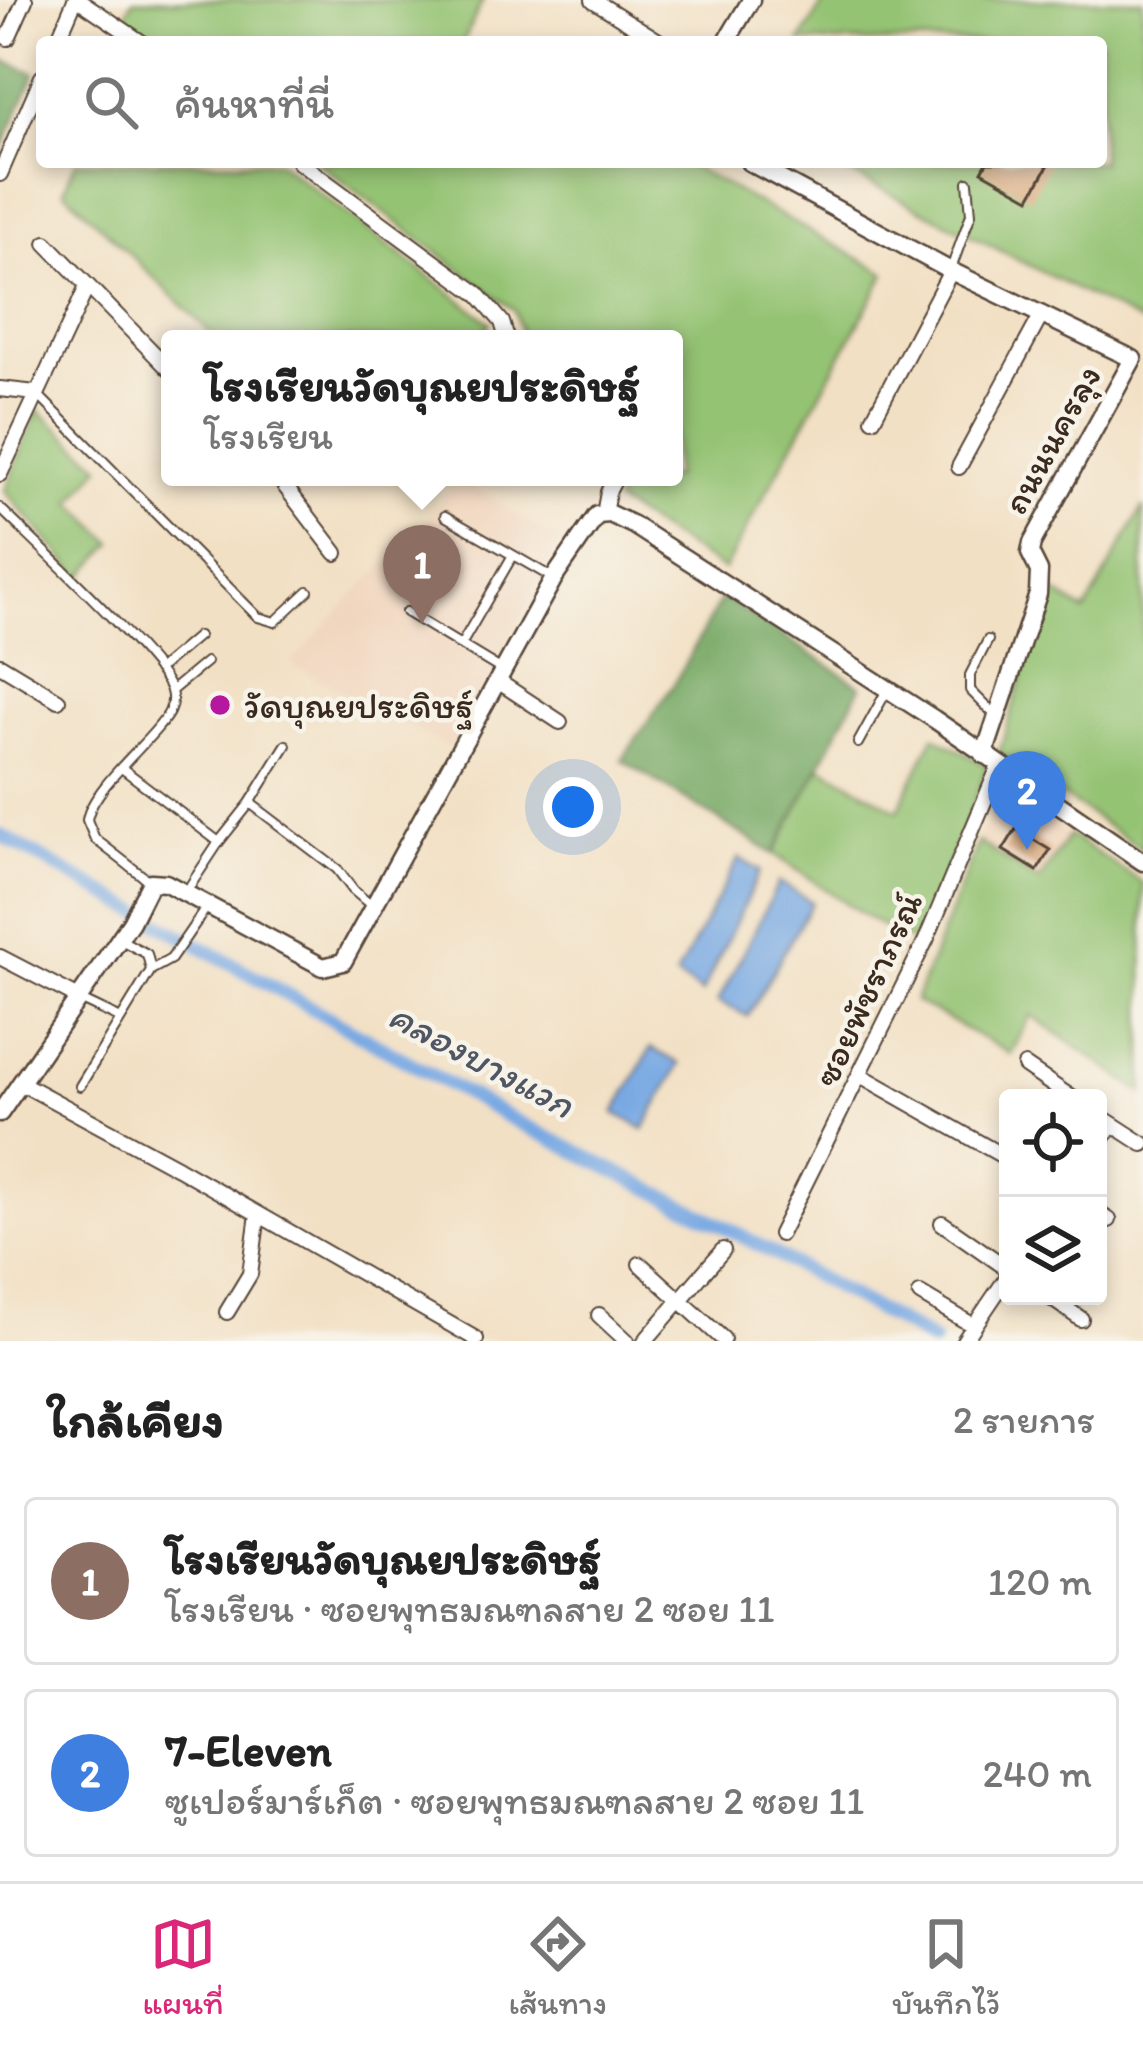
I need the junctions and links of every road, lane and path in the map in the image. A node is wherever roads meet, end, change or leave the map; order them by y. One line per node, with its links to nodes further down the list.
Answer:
1 (25, 0): 9 (street)
2 (77, 0): 5 (street); 6 (street)
3 (593, 0): 7 (street)
4 (751, 0): 8 (street)
5 (60, 36)
6 (132, 36)
7 (651, 36)
8 (730, 36)
9 (8, 38)
10 (36, 91): 13 (street)
11 (307, 168): 19 (street)
12 (760, 168): 16 (street, ถนนนครลุง)
13 (0, 174)
14 (968, 182): 16 (lane)
15 (46, 243): 17 (street)
16 (951, 271): 18 (street, ถนนนครลุง); 24 (street)
17 (87, 287): 20 (street); 23 (street)
18 (1042, 314): 21 (street, ถนนนครลุง); 25 (street)
19 (504, 330)
20 (161, 361)
21 (1138, 362): 47 (street, ถนนนครลุง)
22 (0, 389): 23 (street)
23 (36, 393): 26 (street); 35 (lane)
24 (873, 419)
25 (959, 467)
26 (0, 474)
27 (285, 486): 32 (street)
28 (611, 486): 30 (street)
29 (0, 508): 42 (lane)
30 (604, 514): 34 (street); 44 (street)
31 (445, 516): 33 (lane)
32 (336, 554)
33 (513, 555): 34 (lane); 39 (lane)
34 (554, 578): 43 (street)
35 (308, 591)
36 (406, 612): 39 (lane)
37 (197, 636): 42 (lane)
38 (988, 640): 47 (lane)
39 (461, 646): 43 (lane)
40 (206, 662): 45 (lane)
41 (0, 665): 46 (street)
42 (158, 670): 45 (lane)
43 (502, 677): 48 (street); 58 (street)
44 (888, 689): 49 (lane); 51 (street)
45 (171, 691): 52 (lane)
46 (58, 700)
47 (998, 717): 51 (street, ถนนนครลุง)
48 (560, 722)
49 (858, 743)
50 (286, 745): 53 (lane)
51 (991, 760): 55 (street); 66 (street, ซอยพัชราภรณ์)
52 (123, 769): 54 (lane); 56 (lane)
53 (250, 803): 54 (lane); 58 (lane)
54 (219, 842): 57 (lane)
55 (1143, 862)
56 (151, 882): 57 (street); 60 (street)
57 (185, 894): 59 (street)
58 (374, 908): 59 (street)
59 (202, 914): 62 (lane)
60 (120, 939): 62 (lane); 63 (street)
61 (0, 957): 63 (street)
62 (151, 970): 64 (lane)
63 (79, 998): 64 (lane); 67 (street)
64 (121, 1019): 68 (lane)
65 (1025, 1066): 69 (street)
66 (860, 1075): 75 (street); 78 (street, ซอยพัชราภรณ์)
67 (21, 1083): 70 (street); 76 (street)
68 (80, 1086)
69 (1059, 1089)
70 (0, 1113)
71 (1107, 1121): 72 (street)
72 (1112, 1125): 73 (street); 74 (street)
73 (1107, 1132)
74 (1143, 1144)
75 (999, 1154)
76 (258, 1214): 86 (street); 90 (street)
77 (942, 1223): 81 (street)
78 (780, 1234)
79 (722, 1250): 84 (street)
80 (640, 1264): 84 (street)
81 (999, 1265)
82 (999, 1288): 89 (street)
83 (920, 1294): 89 (street)
84 (680, 1299): 91 (street); 93 (street)
85 (1062, 1305): 88 (street)
86 (227, 1312)
87 (599, 1316): 92 (street)
88 (1081, 1318)
89 (972, 1335)
90 (476, 1339)
91 (723, 1339)
92 (627, 1341)
93 (645, 1341)

